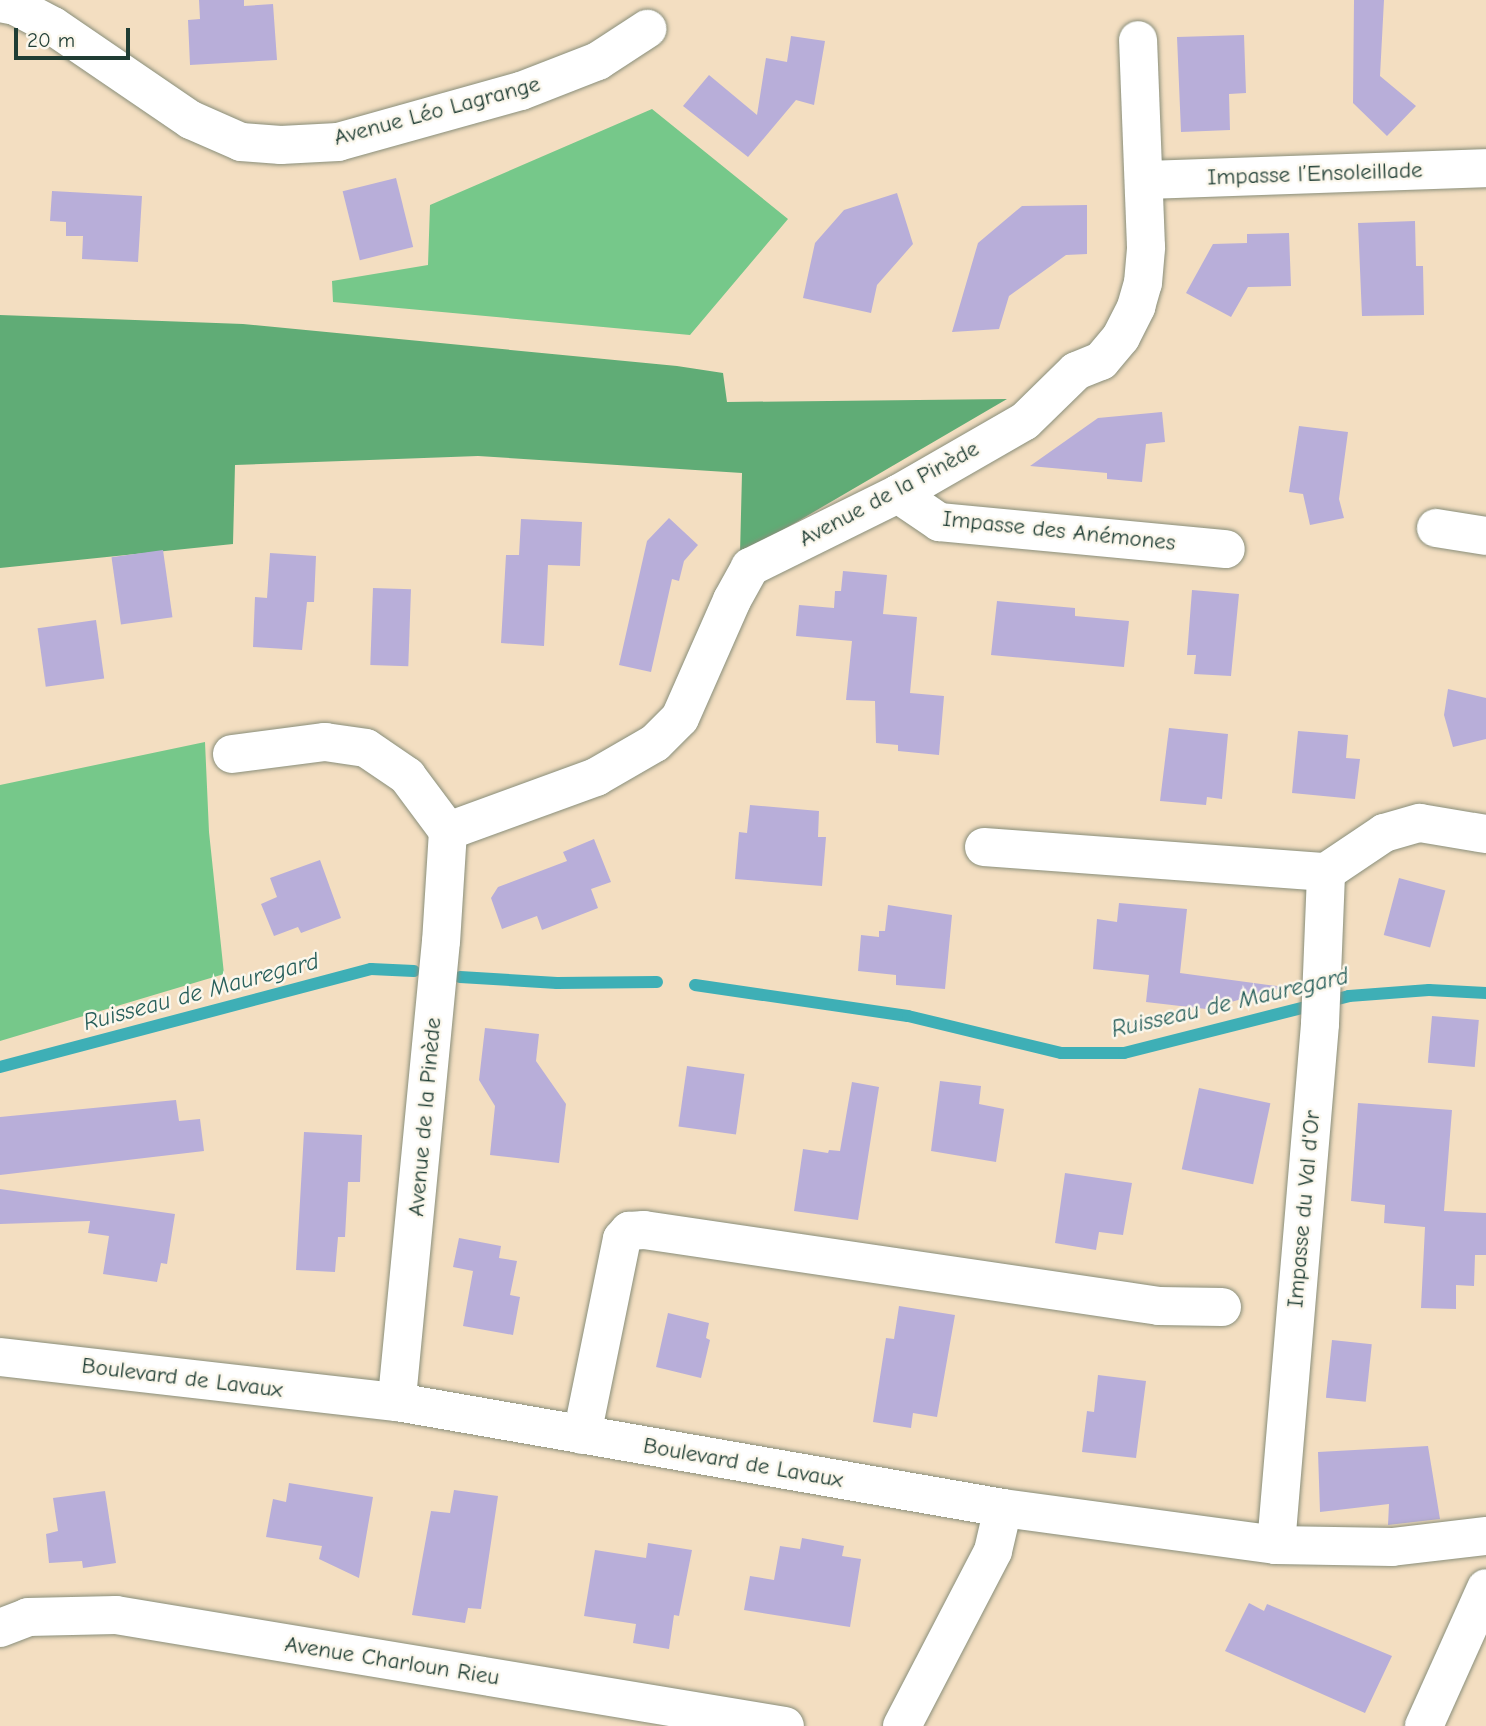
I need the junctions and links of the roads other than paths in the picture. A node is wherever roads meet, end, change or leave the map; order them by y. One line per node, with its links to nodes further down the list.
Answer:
1 (0, 3): 2 (street, Avenue Léo Lagrange)
2 (647, 29)
3 (1138, 40): 5 (street, Avenue de la Pinède)
4 (1486, 168): 5 (street, Impasse l’Ensoleillade)
5 (1144, 180): 6 (street, Avenue de la Pinède)
6 (898, 494): 9 (street, Impasse des Anémones); 11 (street, Avenue de la Pinède)
7 (1436, 528): 8 (street)
8 (1486, 536)
9 (1226, 549)
10 (232, 754): 11 (street)
11 (448, 831): 17 (street, Avenue de la Pinède)
12 (1486, 834): 14 (street)
13 (984, 848): 14 (street)
14 (1326, 872): 21 (street, Impasse du Val d'Or)
15 (1222, 1307): 18 (street)
16 (0, 1357): 17 (street, Boulevard de Lavaux)
17 (397, 1402): 18 (street, Boulevard de Lavaux)
18 (582, 1435): 19 (street, Boulevard de Lavaux)
19 (1003, 1508): 21 (street, Boulevard de Lavaux); 25 (street)
20 (1486, 1536): 21 (street, Boulevard de Lavaux)
21 (1276, 1545)
22 (1486, 1588): 26 (street)
23 (0, 1628): 24 (street, Avenue Charloun Rieu)
24 (785, 1726)
25 (902, 1726)
26 (1424, 1726)

